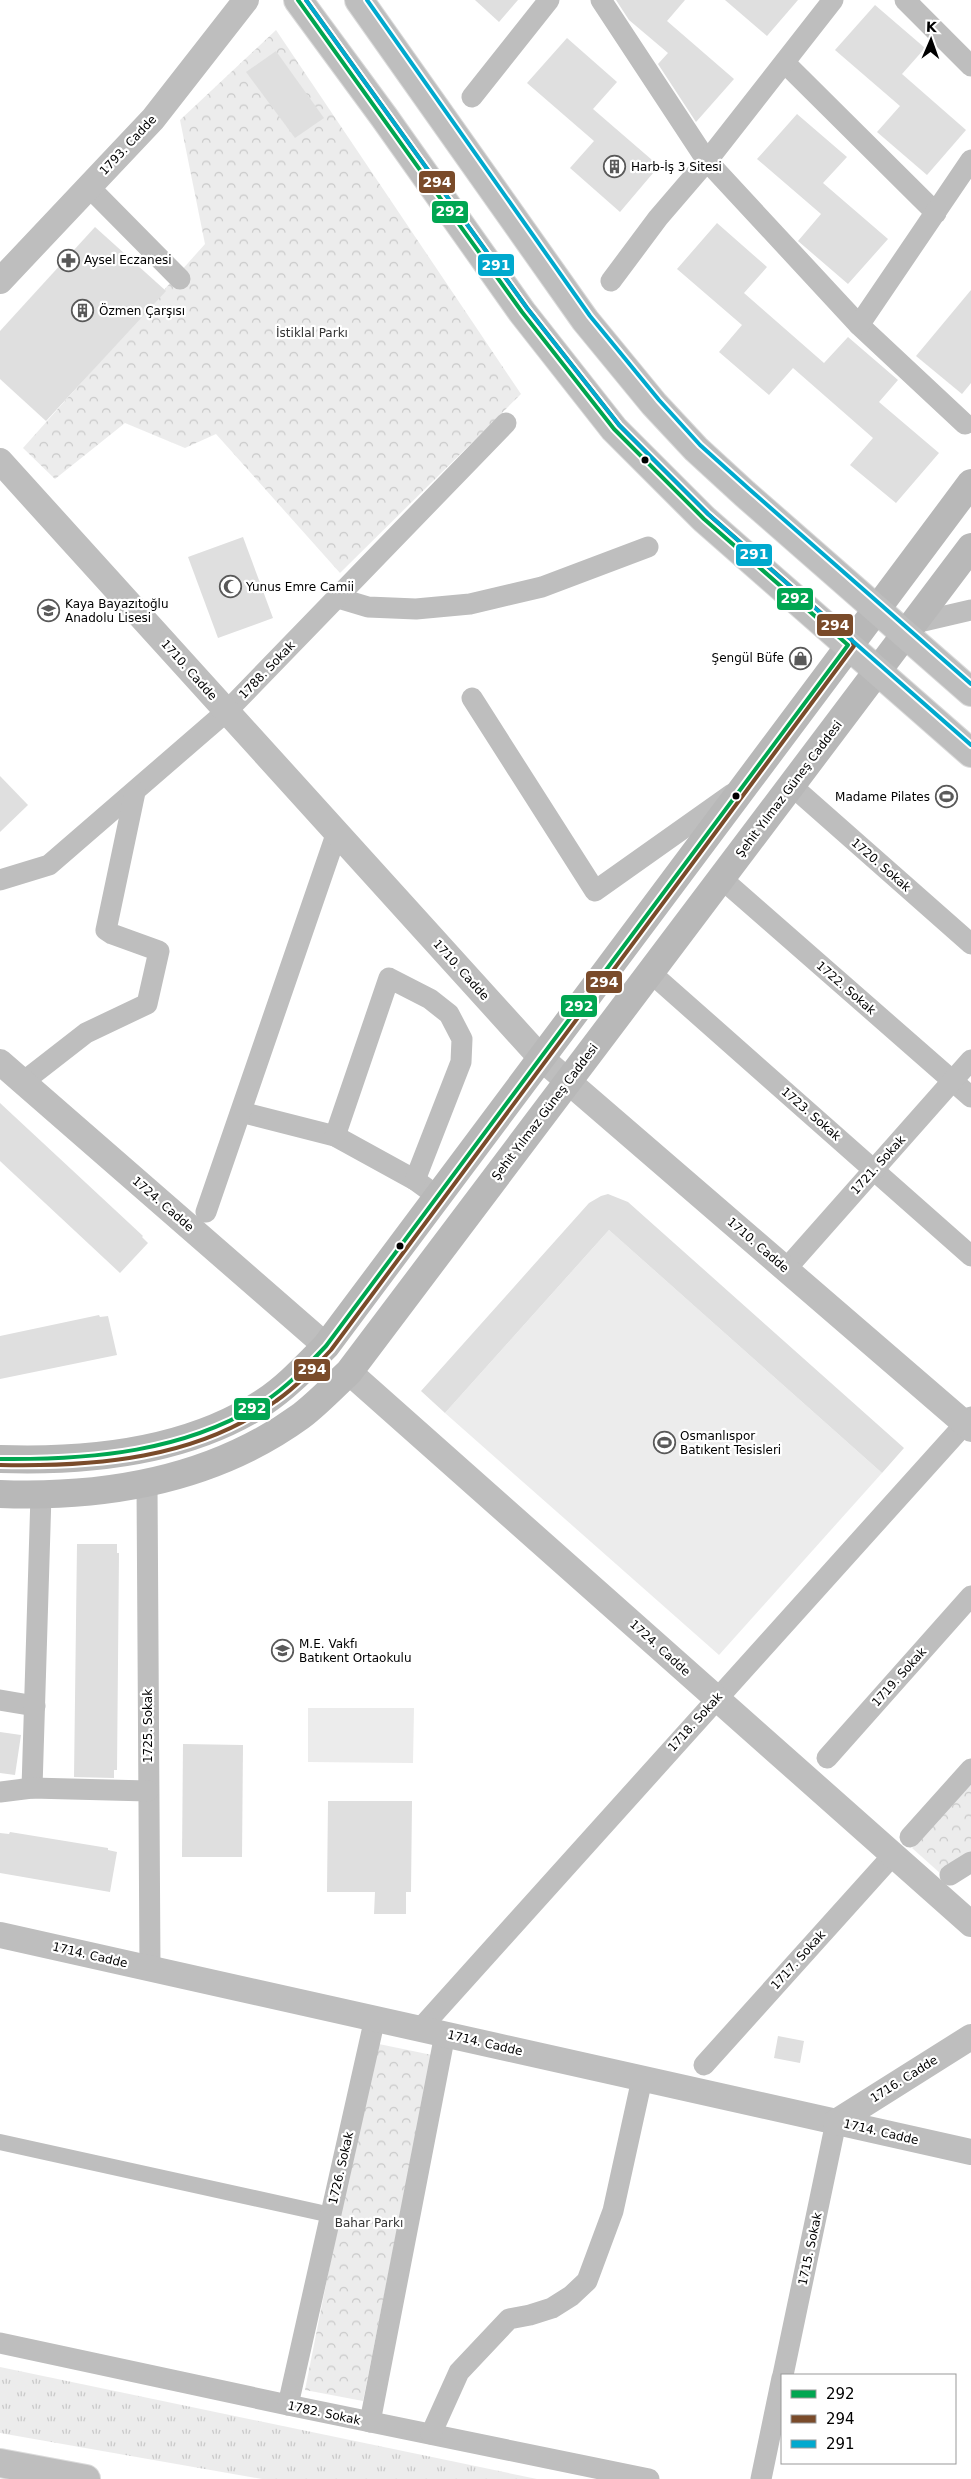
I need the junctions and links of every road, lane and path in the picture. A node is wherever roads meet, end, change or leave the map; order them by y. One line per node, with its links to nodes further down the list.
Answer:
1 (246, 0): 13 (street, 1793. Cadde)
2 (298, 0): 29 (main road)
3 (359, 0): 26 (main road)
4 (549, 0): 10 (street)
5 (601, 0): 12 (street)
6 (833, 0): 8 (street)
7 (905, 0): 9 (street)
8 (785, 63): 12 (street); 14 (street)
9 (971, 66)
10 (472, 97)
11 (971, 160): 14 (street)
12 (708, 161): 17 (street); 18 (street)
13 (89, 187): 15 (street); 16 (street, 1793. Cadde)
14 (936, 213): 18 (street)
15 (180, 279)
16 (0, 281)
17 (612, 281)
18 (859, 325): 20 (street)
19 (506, 423): 25 (street, 1788. Sokak)
20 (965, 424)
21 (0, 461): 33 (street, 1710. Cadde)
22 (971, 483): 26 (main road)
23 (648, 547): 25 (street)
24 (971, 547): 28 (main road, Şehit Yılmaz Güneş Caddesi)
25 (338, 598): 33 (street, 1788. Sokak)
26 (876, 608): 28 (main road); 29 (main road)
27 (971, 610): 28 (street)
28 (910, 629): 30 (main road, Şehit Yılmaz Güneş Caddesi); 31 (main road)
29 (848, 645): 30 (main road); 36 (main road)
30 (878, 671): 34 (main road); 35 (main road, Şehit Yılmaz Güneş Caddesi)
31 (971, 692)
32 (472, 698): 36 (street)
33 (227, 711): 37 (street, 1788. Sokak); 38 (street, 1710. Cadde)
34 (971, 753)
35 (792, 786): 39 (main road, Şehit Yılmaz Güneş Caddesi); 41 (street, 1720. Sokak)
36 (742, 787): 43 (main road)
37 (135, 792): 40 (street, 1788. Sokak); 47 (street)
38 (336, 832): 43 (street, 1710. Cadde); 50 (street)
39 (722, 879): 42 (main road, Şehit Yılmaz Güneş Caddesi); 46 (street, 1722. Sokak)
40 (0, 880)
41 (971, 944)
42 (651, 973): 48 (main road, Şehit Yılmaz Güneş Caddesi); 52 (street, 1723. Sokak)
43 (541, 1058): 48 (street, 1710. Cadde); 54 (main road)
44 (971, 1060): 46 (street, 1721. Sokak)
45 (0, 1062): 47 (street, 1724. Cadde)
46 (952, 1081): 49 (street, 1722. Sokak); 52 (street, 1721. Sokak)
47 (23, 1082): 58 (street, 1724. Cadde)
48 (569, 1082): 57 (street, 1710. Cadde); 59 (main road, Şehit Yılmaz Güneş Caddesi)
49 (971, 1098)
50 (241, 1112): 51 (street); 55 (street)
51 (335, 1136): 53 (street); 53 (street)
52 (874, 1170): 56 (street, 1723. Sokak); 57 (street, 1721. Sokak)
53 (415, 1180): 54 (street)
54 (437, 1197): 58 (main road)
55 (206, 1212)
56 (971, 1256)
57 (786, 1269): 60 (street, 1710. Cadde)
58 (326, 1346): 61 (main road)
59 (349, 1372): 62 (main road, Şehit Yılmaz Güneş Caddesi); 66 (street, 1724. Cadde)
60 (969, 1423): 66 (street, 1718. Sokak)
61 (0, 1459)
62 (147, 1484): 64 (main road, Şehit Yılmaz Güneş Caddesi); 72 (street, 1725. Sokak)
63 (0, 1494): 64 (main road, Şehit Yılmaz Güneş Caddesi)
64 (41, 1495): 68 (street)
65 (971, 1596): 69 (street, 1719. Sokak)
66 (716, 1698): 74 (street, 1724. Cadde); 81 (street, 1718. Sokak)
67 (0, 1700): 68 (street)
68 (35, 1706): 71 (street)
69 (827, 1758)
70 (971, 1769): 74 (street, 1717. Sokak)
71 (32, 1788): 72 (street); 73 (street)
72 (148, 1791): 79 (street, 1725. Sokak)
73 (0, 1792)
74 (902, 1846): 77 (street, 1724. Cadde); 83 (street, 1717. Sokak)
75 (971, 1862): 76 (street)
76 (950, 1875)
77 (971, 1924)
78 (0, 1935): 79 (street, 1714. Cadde)
79 (150, 1968): 80 (street, 1714. Cadde)
80 (375, 2018): 81 (street, 1714. Cadde); 88 (street, 1726. Sokak)
81 (433, 2032): 84 (street, 1714. Cadde); 93 (street)
82 (971, 2037): 85 (street, 1716. Cadde)
83 (704, 2065)
84 (642, 2078): 85 (street, 1714. Cadde); 94 (street)
85 (836, 2122): 87 (street, 1714. Cadde); 90 (street, 1715. Sokak)
86 (0, 2142): 88 (street)
87 (971, 2152)
88 (331, 2215): 92 (street, 1726. Sokak)
89 (0, 2342): 92 (street, 1782. Sokak)
90 (784, 2374)
91 (781, 2386): 98 (street, 1715. Sokak)
92 (288, 2405): 93 (street, 1782. Sokak)
93 (370, 2422): 94 (street, 1782. Sokak)
94 (431, 2434): 97 (street, 1782. Sokak)
95 (0, 2463): 96 (main road)
96 (86, 2479)
97 (649, 2479)
98 (761, 2479)

